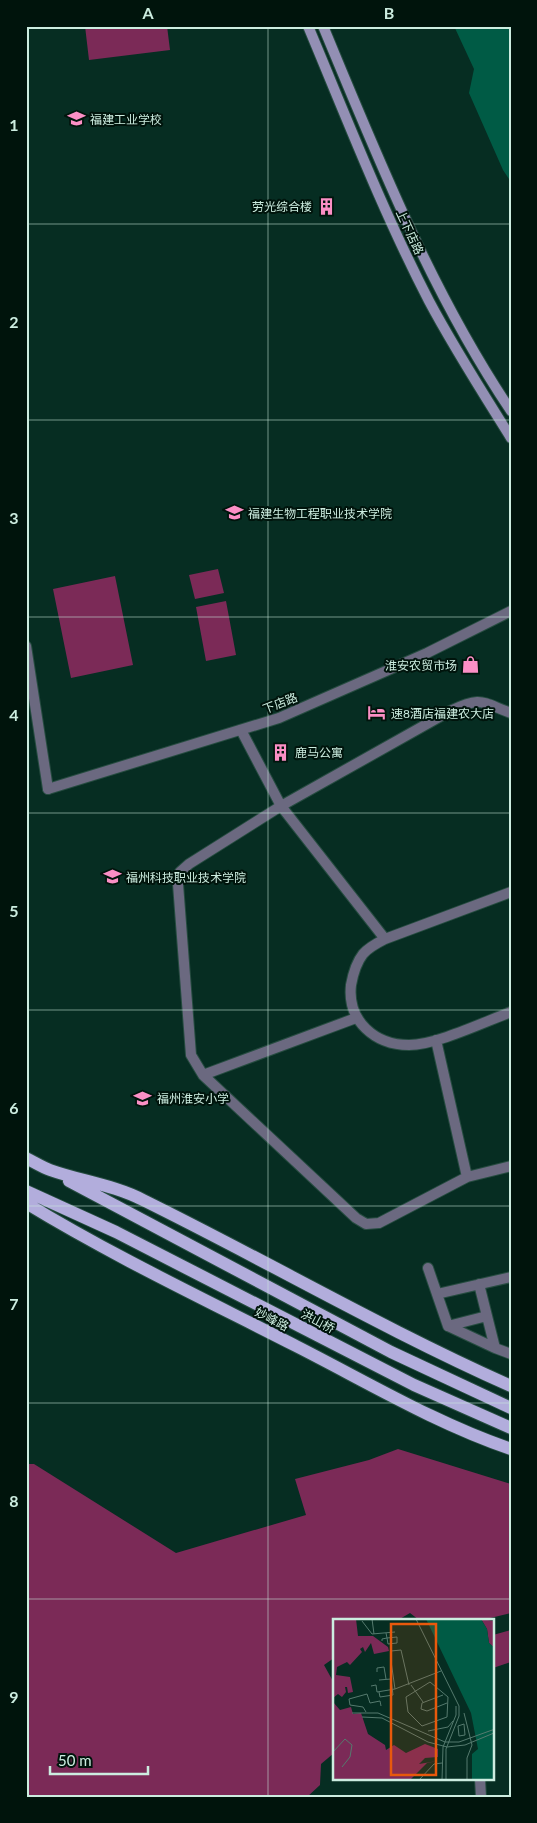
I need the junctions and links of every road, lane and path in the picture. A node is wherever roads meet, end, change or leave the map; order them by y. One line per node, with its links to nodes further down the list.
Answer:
1 (308, 26): 4 (main road, 上下店路)
2 (323, 26): 3 (main road, 上下店路)
3 (511, 412)
4 (511, 438)
5 (511, 611): 8 (street, 下店路)
6 (26, 646): 8 (street, 下店路)
7 (511, 713): 9 (street)
8 (241, 730): 9 (street)
9 (280, 806): 11 (street); 15 (street)
10 (511, 892): 11 (street)
11 (385, 939): 13 (street)
12 (511, 1012): 14 (street)
13 (356, 1018): 14 (street); 15 (street)
14 (436, 1040): 19 (street)
15 (203, 1074): 19 (street)
16 (26, 1158): 18 (main road)
17 (511, 1166): 19 (street)
18 (49, 1170): 30 (main road); 31 (main road)
19 (467, 1177)
20 (26, 1191): 32 (main road, 洪山桥)
21 (26, 1202): 33 (main road, 妙峰路)
22 (428, 1268): 25 (street)
23 (511, 1278): 24 (street)
24 (479, 1284): 25 (street); 26 (street)
25 (437, 1294): 27 (street)
26 (487, 1316): 27 (street); 28 (street)
27 (448, 1326): 28 (street)
28 (495, 1348): 29 (street)
29 (511, 1354)
30 (511, 1386)
31 (511, 1408)
32 (511, 1428)
33 (511, 1449)
34 (480, 1780): 35 (street)
35 (481, 1797)

